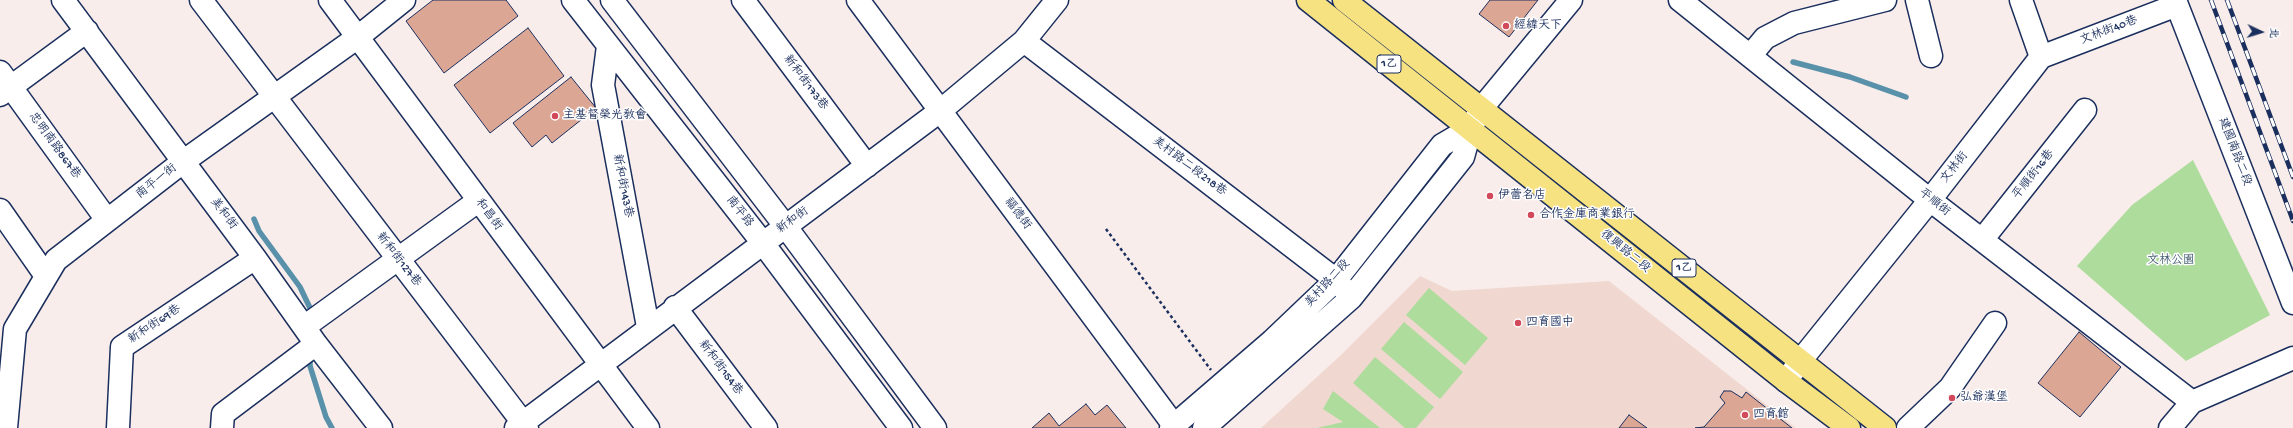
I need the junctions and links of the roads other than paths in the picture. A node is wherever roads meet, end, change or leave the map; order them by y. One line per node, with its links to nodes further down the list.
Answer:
1 (64, 0): 18 (street, 美和街)
2 (200, 0): 26 (street, 新和街127巷)
3 (330, 0): 19 (street, 和昌街)
4 (404, 0): 19 (street, 南平一街)
5 (574, 0): 21 (street, 南平路)
6 (612, 0): 37 (street)
7 (743, 0): 32 (street, 新和街173巷)
8 (858, 0): 29 (street, 福德街)
9 (1057, 0): 20 (street, 新和街)
10 (1308, 0): 30 (main road, 復興路二段 / 1乙)
11 (1571, 0): 27 (street, 美村路二段)
12 (1680, 0): 22 (street, 平順街)
13 (1885, 0): 22 (street)
14 (1917, 0): 23 (street)
15 (2021, 0): 24 (street)
16 (1350, 2): 27 (main road, 復興路二段 / 1乙)
17 (2176, 2): 24 (street, 文林街40巷); 45 (street, 建國南路二段)
18 (87, 31): 25 (street); 31 (street, 美和街)
19 (358, 37): 26 (street, 南平一街); 34 (street, 和昌街)
20 (1024, 41): 29 (street, 新和街); 43 (street, 美村路二段218巷)
21 (608, 46): 39 (street, 南平路); 48 (street, 新和街143巷)
22 (1750, 56): 33 (street, 平順街)
23 (1931, 56)
24 (2041, 57): 33 (street, 文林街)
25 (4, 85): 36 (street, 忠明南路867巷)
26 (273, 97): 31 (street, 南平一街); 41 (street, 新和街127巷)
27 (1482, 109): 30 (street, 美村路二段); 51 (main road, 復興路二段 / 1乙)
28 (2085, 110): 38 (street, 平順街16巷)
29 (940, 111): 32 (street, 新和街); 57 (street, 福德街)
30 (1471, 128): 43 (street, 美村路二段); 44 (street, 美村路二段); 53 (main road, 復興路二段 / 1乙)
31 (184, 161): 36 (street, 南平一街); 40 (street, 美和街)
32 (867, 166): 37 (street, 新和街)
33 (1930, 200): 38 (street, 平順街); 51 (street, 文林街)
34 (478, 202): 41 (street); 52 (street, 和昌街)
35 (0, 210): 42 (street)
36 (107, 220): 42 (street, 南平一街)
37 (786, 227): 39 (street, 新和街); 64 (street)
38 (1982, 240): 54 (street, 平順街)
39 (762, 242): 46 (street, 新和街); 63 (street, 南平路)
40 (255, 258): 49 (street, 美和街); 59 (street, 新和街69巷)
41 (398, 259): 49 (street); 55 (street, 新和街127巷)
42 (46, 276): 58 (street, 南平一街)
43 (1336, 280): 44 (street, 美村路二段218巷); 57 (street, 美村路二段)
44 (1351, 298): 65 (street, 美村路二段)
45 (2293, 303)
46 (675, 307): 48 (street, 新和街); 62 (street, 新和街154巷)
47 (1995, 323): 68 (street)
48 (648, 327): 52 (street, 新和街)
49 (310, 335): 60 (street); 61 (street, 美和街)
50 (2293, 358): 54 (street)
51 (1801, 360): 53 (street, 文林街); 67 (main road, 復興路二段 / 1乙)
52 (599, 364): 55 (street, 新和街); 56 (street, 和昌街)
53 (1786, 381): 66 (main road, 復興路二段 / 1乙)
54 (2192, 402): 69 (street)
55 (522, 426)
56 (646, 427)
57 (1174, 427)
58 (6, 428)
59 (118, 428)
60 (222, 428)
61 (381, 428)
62 (766, 428)
63 (901, 428)
64 (935, 428)
65 (1204, 428)
66 (1849, 428)
67 (1885, 428)
68 (1908, 428)
69 (2170, 428)

